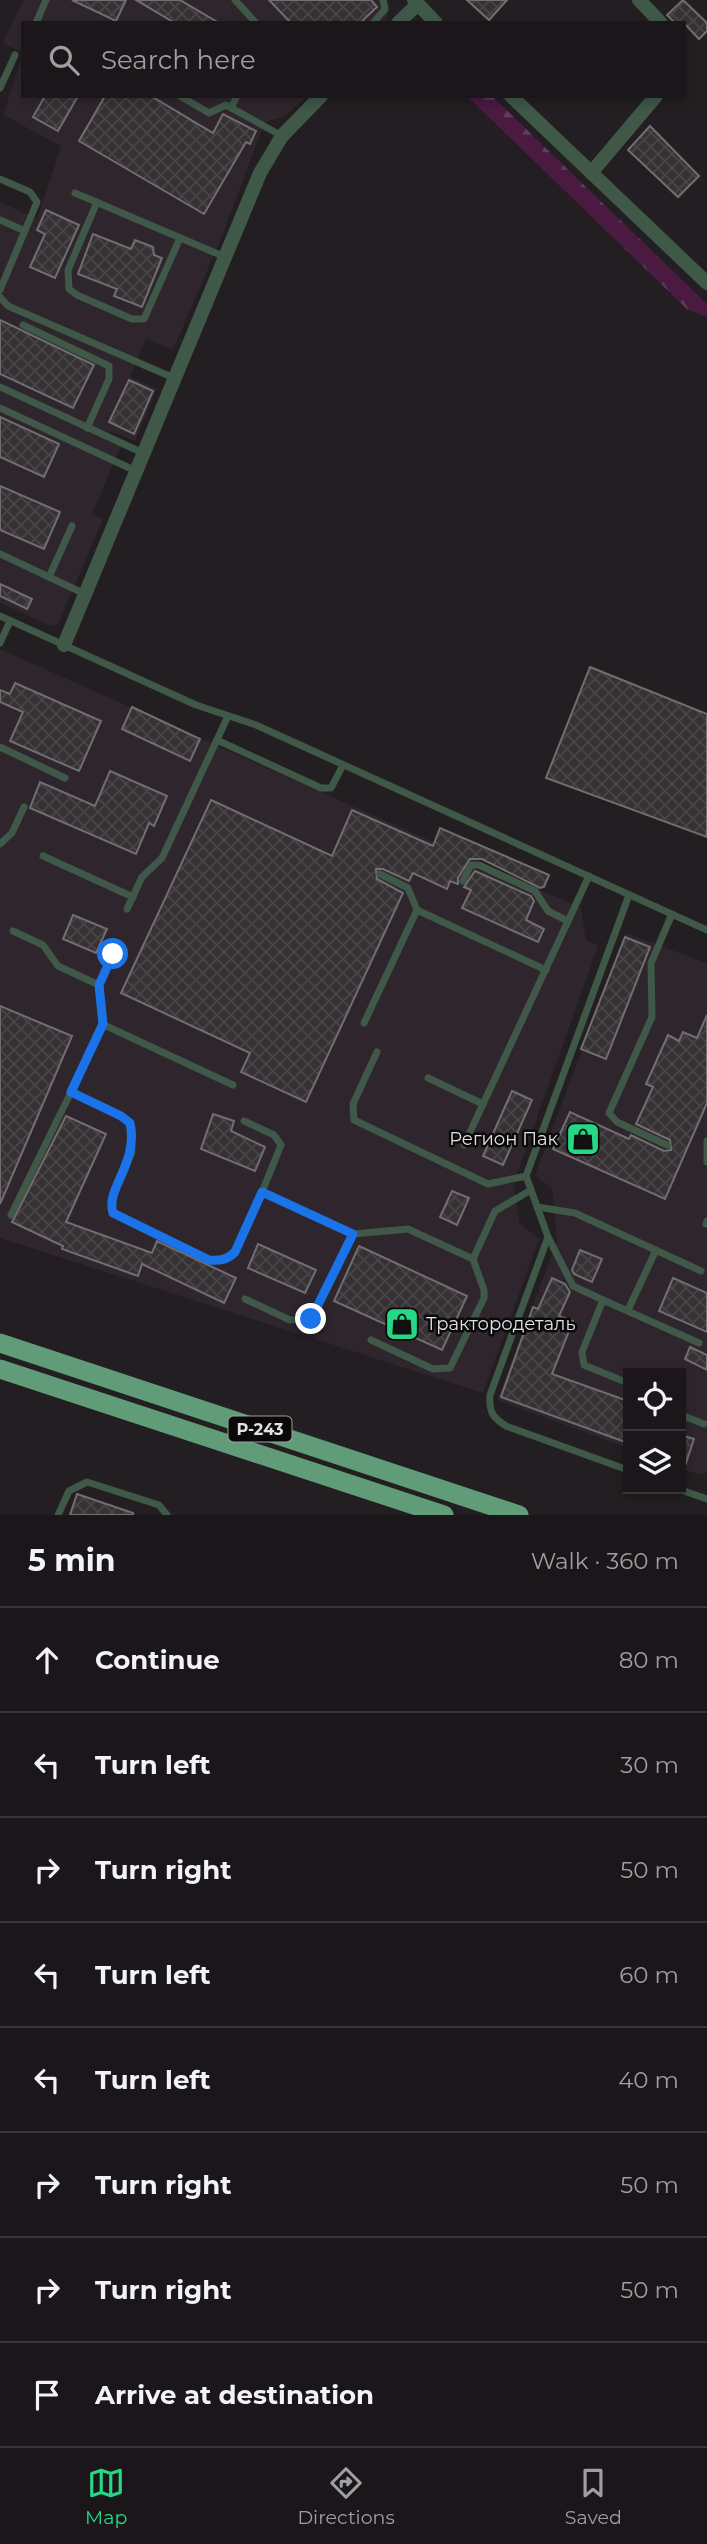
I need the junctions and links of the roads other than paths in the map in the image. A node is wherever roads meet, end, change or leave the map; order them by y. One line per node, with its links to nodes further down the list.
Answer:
1 (46, 0): 6 (lane)
2 (235, 0): 7 (lane)
3 (383, 0): 8 (lane)
4 (639, 0): 11 (street)
5 (416, 2): 9 (street); 10 (street)
6 (37, 21)
7 (254, 21)
8 (375, 21)
9 (400, 21)
10 (434, 21)
11 (659, 21)
12 (15, 55): 13 (lane)
13 (0, 88)
14 (183, 98): 19 (lane)
15 (236, 98): 19 (lane)
16 (319, 98): 20 (street)
17 (513, 98): 21 (street)
18 (654, 98): 21 (street)
19 (231, 108): 20 (lane)
20 (282, 136): 28 (street)
21 (591, 173): 29 (street)
22 (0, 179): 26 (lane)
23 (75, 192): 24 (lane)
24 (97, 202): 27 (lane); 27 (lane)
25 (0, 220): 26 (lane)
26 (25, 231): 30 (lane)
27 (180, 238): 28 (lane)
28 (225, 257): 33 (street)
29 (707, 283)
30 (0, 290)
31 (0, 297): 33 (lane)
32 (23, 325): 36 (lane)
33 (174, 378): 37 (street)
34 (0, 387): 36 (lane)
35 (0, 408): 38 (lane)
36 (87, 428): 37 (lane)
37 (143, 453): 38 (street)
38 (136, 471): 42 (street)
39 (72, 526): 41 (lane)
40 (0, 554): 41 (lane)
41 (49, 577): 42 (lane)
42 (85, 594): 46 (street)
43 (0, 616): 44 (lane)
44 (10, 621): 45 (lane); 46 (lane)
45 (0, 643)
46 (64, 645): 47 (lane)
47 (228, 716): 48 (lane); 50 (lane)
48 (217, 740): 50 (lane); 59 (lane)
49 (0, 747): 51 (lane)
50 (343, 765): 56 (lane)
51 (65, 778)
52 (24, 807): 53 (lane)
53 (0, 844)
54 (43, 856): 59 (lane)
55 (380, 874): 61 (lane)
56 (589, 876): 58 (lane); 63 (lane)
57 (463, 881): 63 (lane)
58 (629, 895): 62 (lane); 81 (lane)
59 (133, 897): 60 (lane)
60 (127, 909)
61 (417, 910): 67 (lane); 69 (lane)
62 (672, 914): 64 (lane); 79 (lane)
63 (568, 921): 67 (lane)
64 (707, 930)
65 (13, 931): 68 (lane)
66 (113, 954): 68 (lane)
67 (545, 970): 75 (lane)
68 (99, 985): 70 (lane)
69 (364, 1023)
70 (103, 1024): 73 (lane); 74 (lane)
71 (377, 1052): 81 (lane)
72 (428, 1078): 75 (lane)
73 (233, 1085)
74 (71, 1092): 83 (lane); 85 (lane)
75 (483, 1104): 78 (lane)
76 (244, 1121): 83 (lane)
77 (707, 1141): 80 (lane)
78 (464, 1145)
79 (667, 1145)
80 (707, 1162)
81 (526, 1176): 82 (lane)
82 (531, 1190): 84 (lane); 89 (lane)
83 (262, 1192): 86 (lane)
84 (537, 1207): 87 (lane); 88 (lane)
85 (11, 1215)
86 (353, 1234): 89 (lane); 91 (lane)
87 (548, 1237): 92 (lane); 101 (lane)
88 (656, 1250): 90 (lane); 93 (lane)
89 (473, 1259): 94 (lane)
90 (701, 1271)
91 (246, 1299)
92 (603, 1300): 93 (lane); 98 (lane)
93 (628, 1310): 96 (lane)
94 (371, 1340)
95 (0, 1343): 107 (highway, Р-243)
96 (699, 1343)
97 (0, 1369): 106 (highway, Р-243)
98 (623, 1381)
99 (686, 1417): 100 (lane)
100 (704, 1424)
101 (623, 1469)
102 (686, 1492): 103 (lane)
103 (707, 1499)
104 (58, 1515): 105 (lane)
105 (167, 1515)
106 (444, 1515)
107 (519, 1515)

